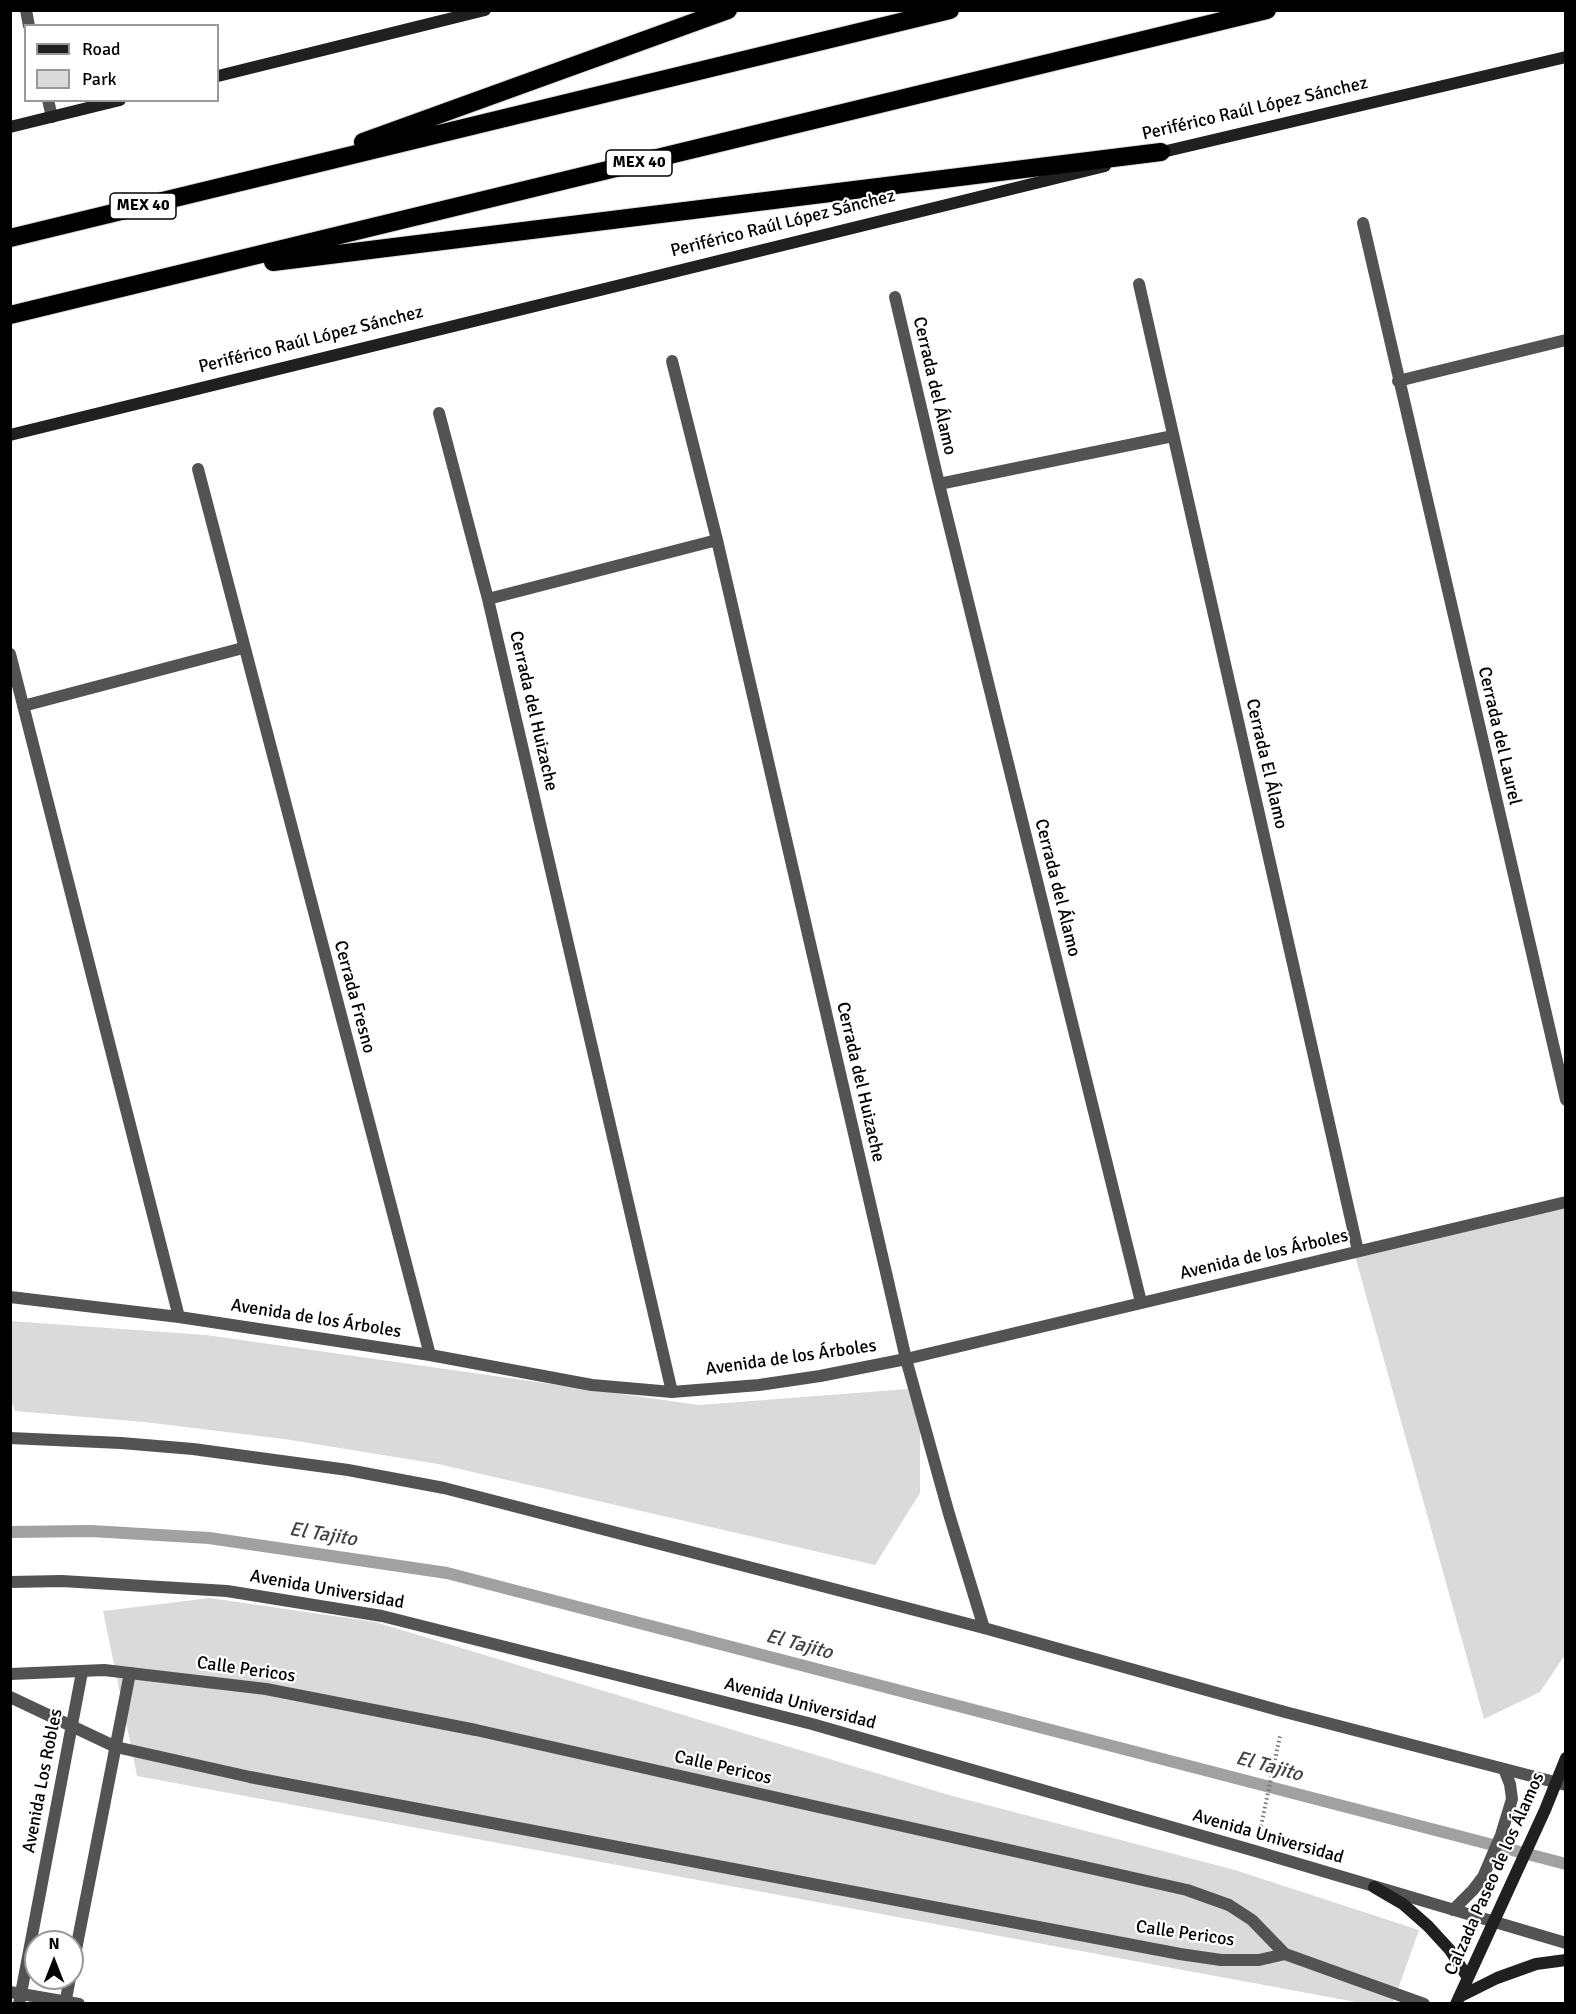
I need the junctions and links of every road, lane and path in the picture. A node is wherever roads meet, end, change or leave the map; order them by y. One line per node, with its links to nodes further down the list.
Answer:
1 (485, 10): 6 (main road)
2 (728, 10): 12 (highway)
3 (950, 10): 12 (highway, MEX 40)
4 (1267, 10): 15 (highway, MEX 40)
5 (1566, 57): 11 (main road, Periférico Raúl López Sánchez)
6 (219, 76)
7 (48, 102): 9 (street)
8 (112, 102): 9 (main road)
9 (52, 117): 10 (main road)
10 (10, 127)
11 (1161, 152): 15 (highway); 23 (main road, Periférico Raúl López Sánchez)
12 (275, 173): 14 (highway, MEX 40)
13 (1363, 223): 21 (street, Cerrada del Laurel)
14 (10, 238)
15 (188, 272): 18 (highway, MEX 40)
16 (1139, 284): 24 (street, Cerrada El Álamo)
17 (895, 297): 26 (street, Cerrada del Álamo)
18 (10, 315)
19 (1566, 340): 21 (street)
20 (672, 361): 27 (street, Cerrada del Huizache)
21 (1398, 381): 32 (street, Cerrada del Laurel)
22 (438, 413): 28 (street, Cerrada del Huizache)
23 (10, 435)
24 (1173, 436): 26 (street, Cerrada del Álamo); 34 (street, Cerrada El Álamo)
25 (198, 469): 29 (street, Cerrada Fresno)
26 (939, 484): 36 (street, Cerrada del Álamo)
27 (717, 540): 28 (street); 39 (street, Cerrada del Huizache)
28 (488, 599): 40 (street, Cerrada del Huizache)
29 (243, 648): 31 (street); 38 (street, Cerrada Fresno)
30 (10, 654): 31 (street)
31 (23, 706): 37 (street)
32 (1566, 1100)
33 (1566, 1202): 34 (street, Avenida de los Árboles)
34 (1358, 1251): 36 (street, Avenida de los Árboles)
35 (10, 1297): 37 (street, Avenida de los Árboles)
36 (1141, 1302): 39 (street, Avenida de los Árboles)
37 (179, 1317): 38 (street, Avenida de los Árboles)
38 (430, 1355): 40 (street, Avenida de los Árboles)
39 (906, 1359): 40 (street, Avenida de los Árboles); 43 (street, Cerrada del Huizache)
40 (672, 1392)
41 (11, 1437): 43 (street)
42 (10, 1582): 55 (street, Avenida Universidad)
43 (984, 1628): 52 (street)
44 (82, 1672): 45 (street, Calle Pericos); 46 (street, Calle Pericos); 48 (street, Avenida Los Robles)
45 (130, 1673): 50 (street); 60 (street, Calle Pericos)
46 (10, 1674)
47 (10, 1697): 48 (street, Calle Pericos)
48 (71, 1727): 50 (street, Calle Pericos); 63 (street, Avenida Los Robles)
49 (1281, 1734): 54 (path)
50 (116, 1747): 58 (street); 60 (street, Calle Pericos)
51 (1566, 1758): 53 (main road, Calzada Paseo de los Álamos)
52 (1504, 1769): 53 (street); 56 (street)
53 (1560, 1783): 57 (main road, Calzada Paseo de los Álamos)
54 (1264, 1816)
55 (1374, 1887): 56 (street, Avenida Universidad); 62 (main road)
56 (1454, 1910): 57 (street, Avenida Universidad)
57 (1495, 1920): 59 (street, Avenida Universidad); 62 (main road, Calzada Paseo de los Álamos)
58 (80, 1930)
59 (1566, 1943)
60 (1285, 1954): 66 (street)
61 (1566, 1960): 64 (main road)
62 (1468, 1978): 64 (main road, Calzada Paseo de los Álamos)
63 (17, 1996): 65 (street)
64 (1458, 2000)
65 (66, 2002): 67 (street)
66 (1421, 2003)
67 (79, 2004)

